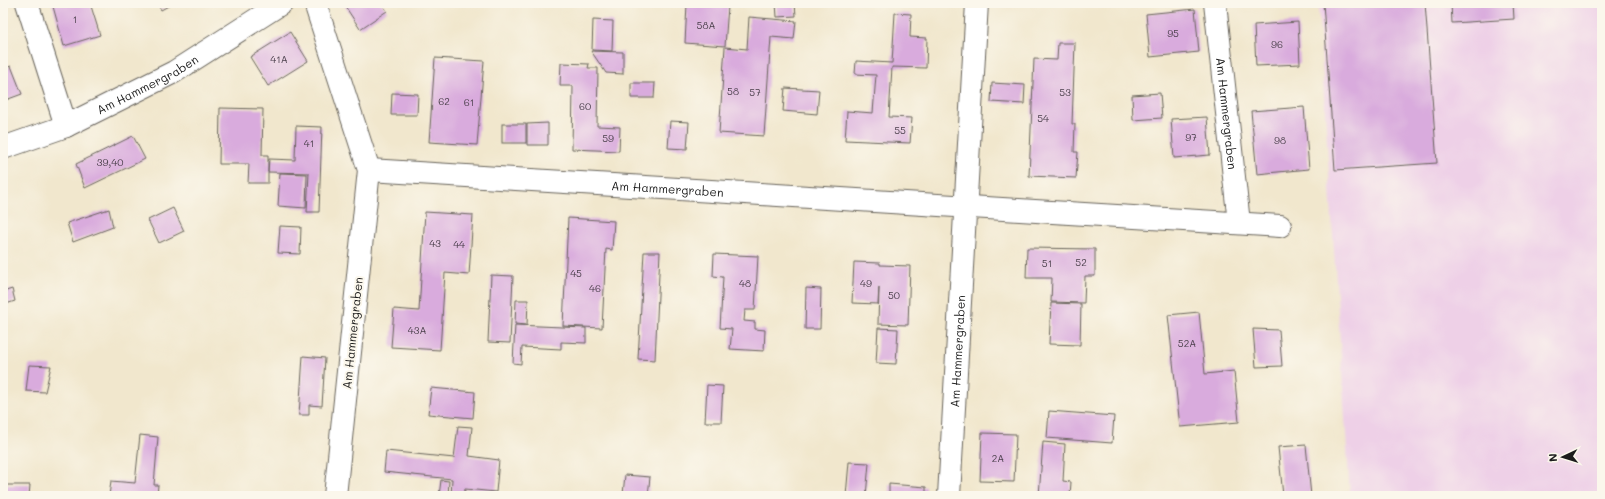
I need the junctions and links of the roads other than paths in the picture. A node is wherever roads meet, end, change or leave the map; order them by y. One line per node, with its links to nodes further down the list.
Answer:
1 (27, 3): 6 (street)
2 (282, 3): 6 (street, Am Hammergraben)
3 (315, 3): 8 (street, Am Hammergraben)
4 (977, 3): 9 (street, Am Hammergraben)
5 (1215, 3): 10 (street, Am Hammergraben)
6 (66, 126): 7 (street, Am Hammergraben)
7 (3, 148)
8 (369, 170): 9 (street, Am Hammergraben); 12 (street, Am Hammergraben)
9 (966, 206): 10 (street, Am Hammergraben); 13 (street, Am Hammergraben)
10 (1239, 223): 11 (street, Am Hammergraben)
11 (1280, 226)
12 (335, 496)
13 (949, 496)

